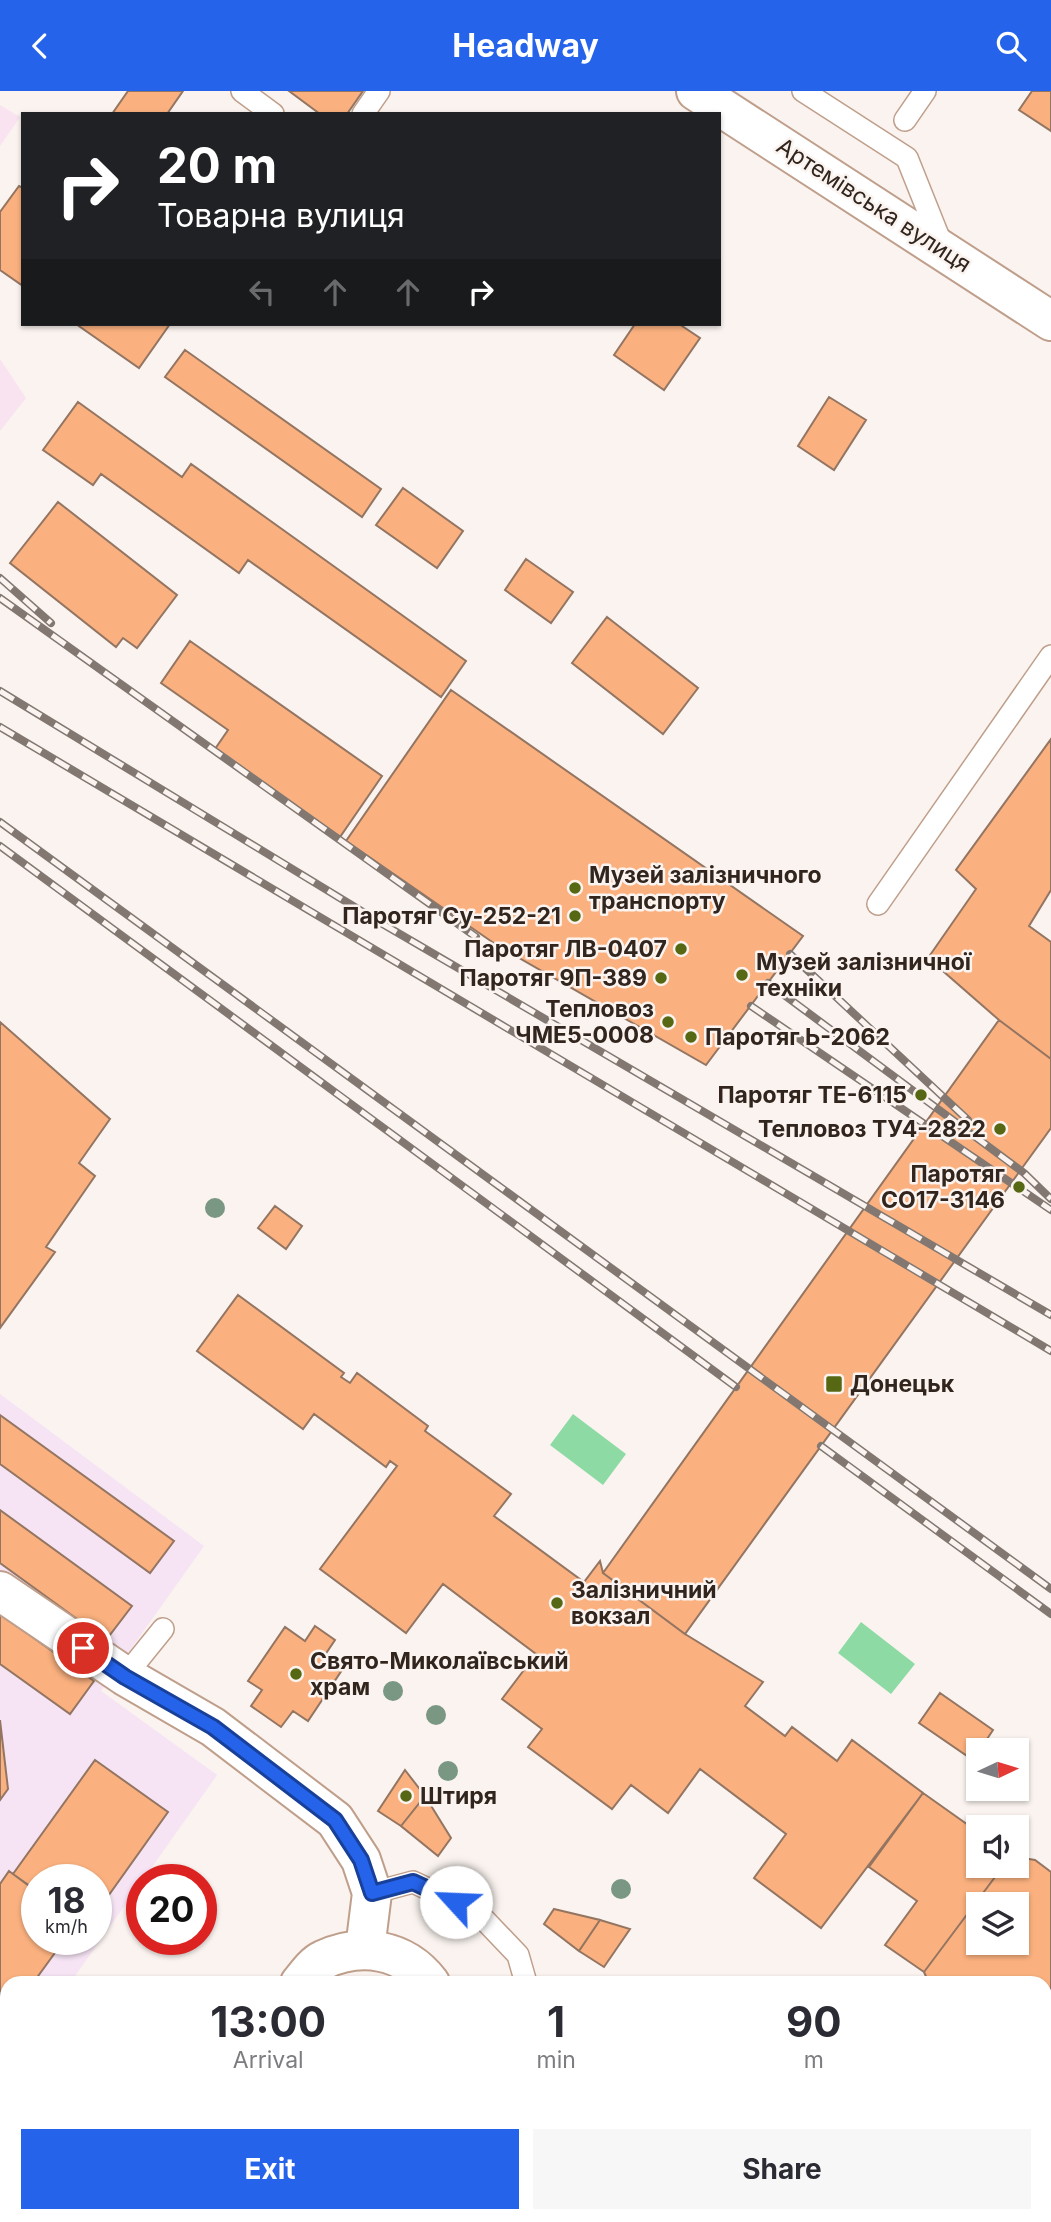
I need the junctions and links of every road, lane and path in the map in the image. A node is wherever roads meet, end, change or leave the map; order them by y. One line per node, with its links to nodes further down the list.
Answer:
1 (242, 91): 6 (lane)
2 (379, 91): 7 (lane)
3 (696, 91): 9 (main road, Артемівська вулиця)
4 (803, 91): 9 (lane)
5 (925, 91): 8 (lane)
6 (271, 112)
7 (364, 112)
8 (905, 120)
9 (944, 250): 10 (main road, Артемівська вулиця)
10 (1051, 321)
11 (1051, 656): 12 (lane)
12 (878, 904)
13 (0, 1591): 15 (main road)
14 (163, 1629): 15 (lane)
15 (125, 1677): 16 (main road)
16 (372, 1893): 17 (main road); 20 (lane)
17 (365, 1949): 18 (main road); 19 (main road)
18 (307, 1976)
19 (425, 1976)
20 (524, 1976)

